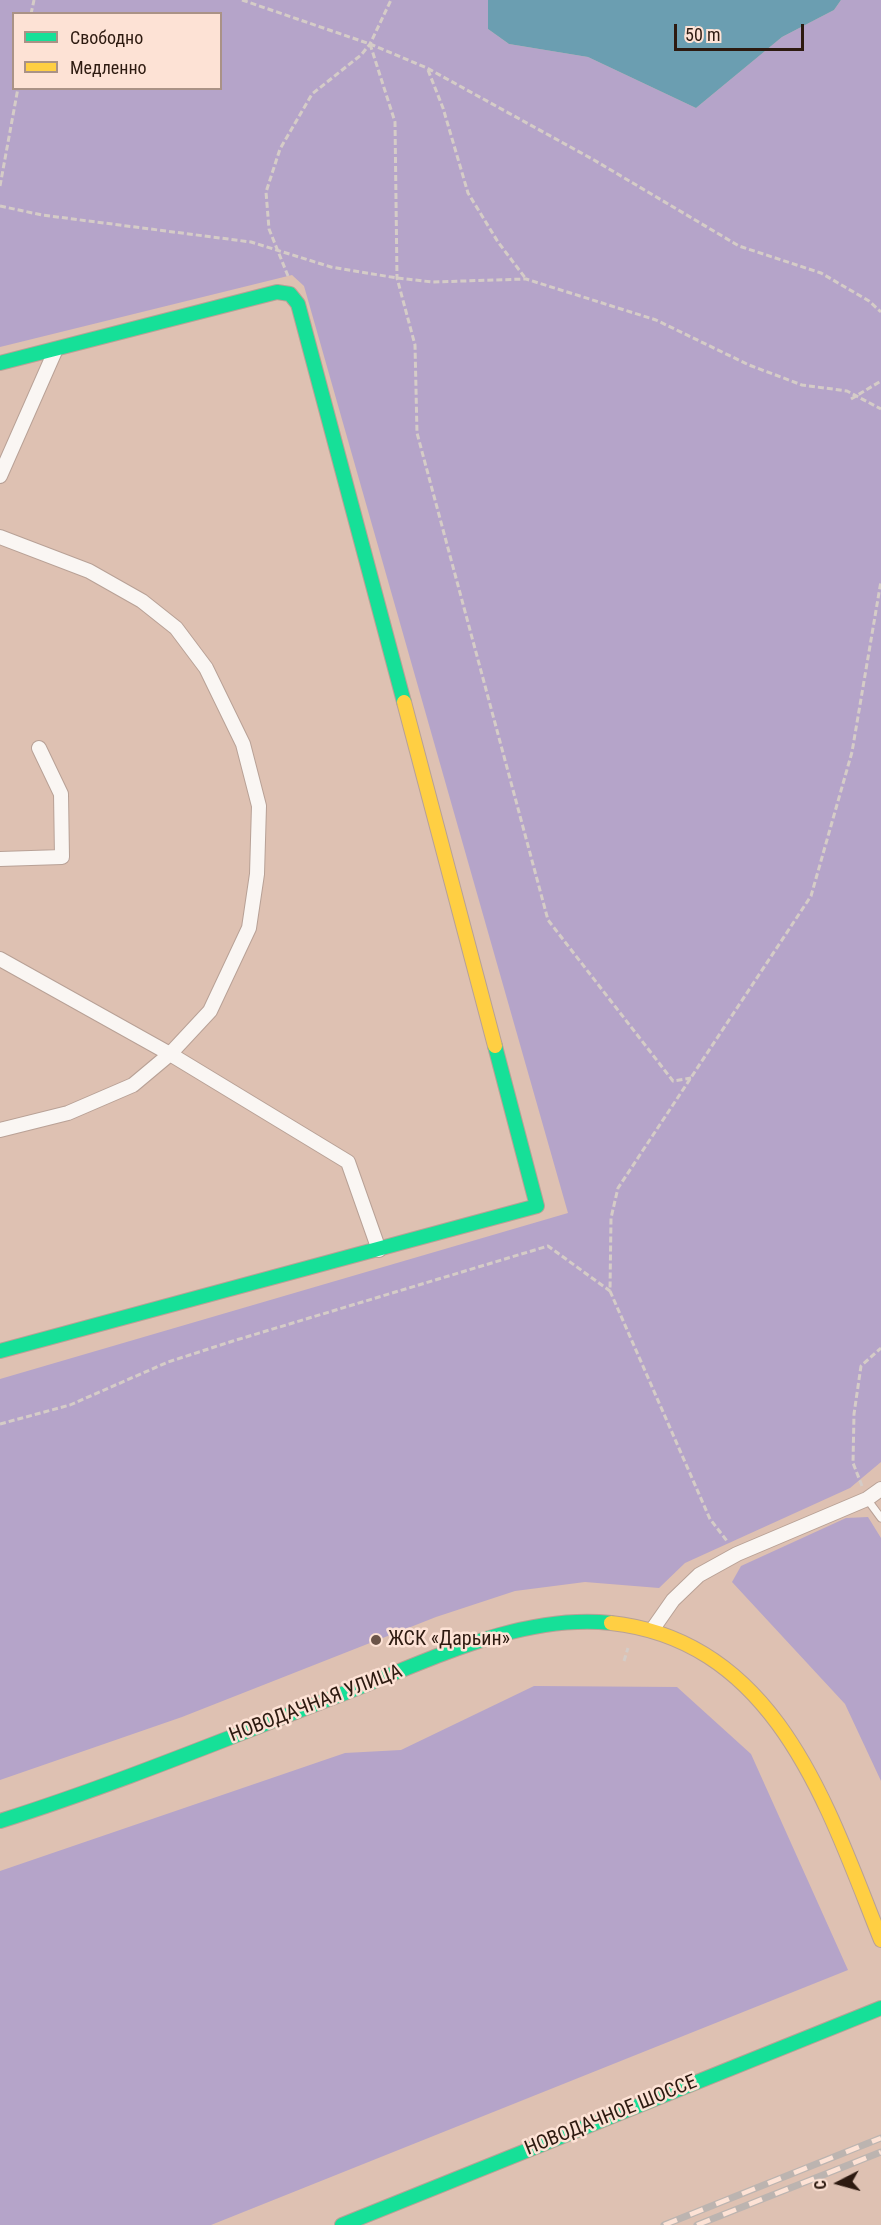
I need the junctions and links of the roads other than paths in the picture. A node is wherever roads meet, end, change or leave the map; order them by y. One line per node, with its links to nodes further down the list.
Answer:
1 (56, 349): 2 (street); 3 (street); 10 (street)
2 (0, 363)
3 (0, 476)
4 (0, 537): 8 (street)
5 (39, 748): 6 (street)
6 (0, 859)
7 (0, 959): 8 (street)
8 (170, 1054): 9 (street); 10 (street)
9 (0, 1130)
10 (379, 1250): 11 (street)
11 (0, 1351)
12 (881, 1489): 13 (street)
13 (867, 1499): 14 (lane); 15 (street)
14 (881, 1518)
15 (652, 1630): 16 (street, НОВОДАЧНАЯ УЛИЦА); 17 (street, НОВОДАЧНАЯ УЛИЦА)
16 (0, 1821)
17 (881, 1940)
18 (881, 2008): 19 (street, НОВОДАЧНОЕ ШОССЕ)
19 (342, 2225)

